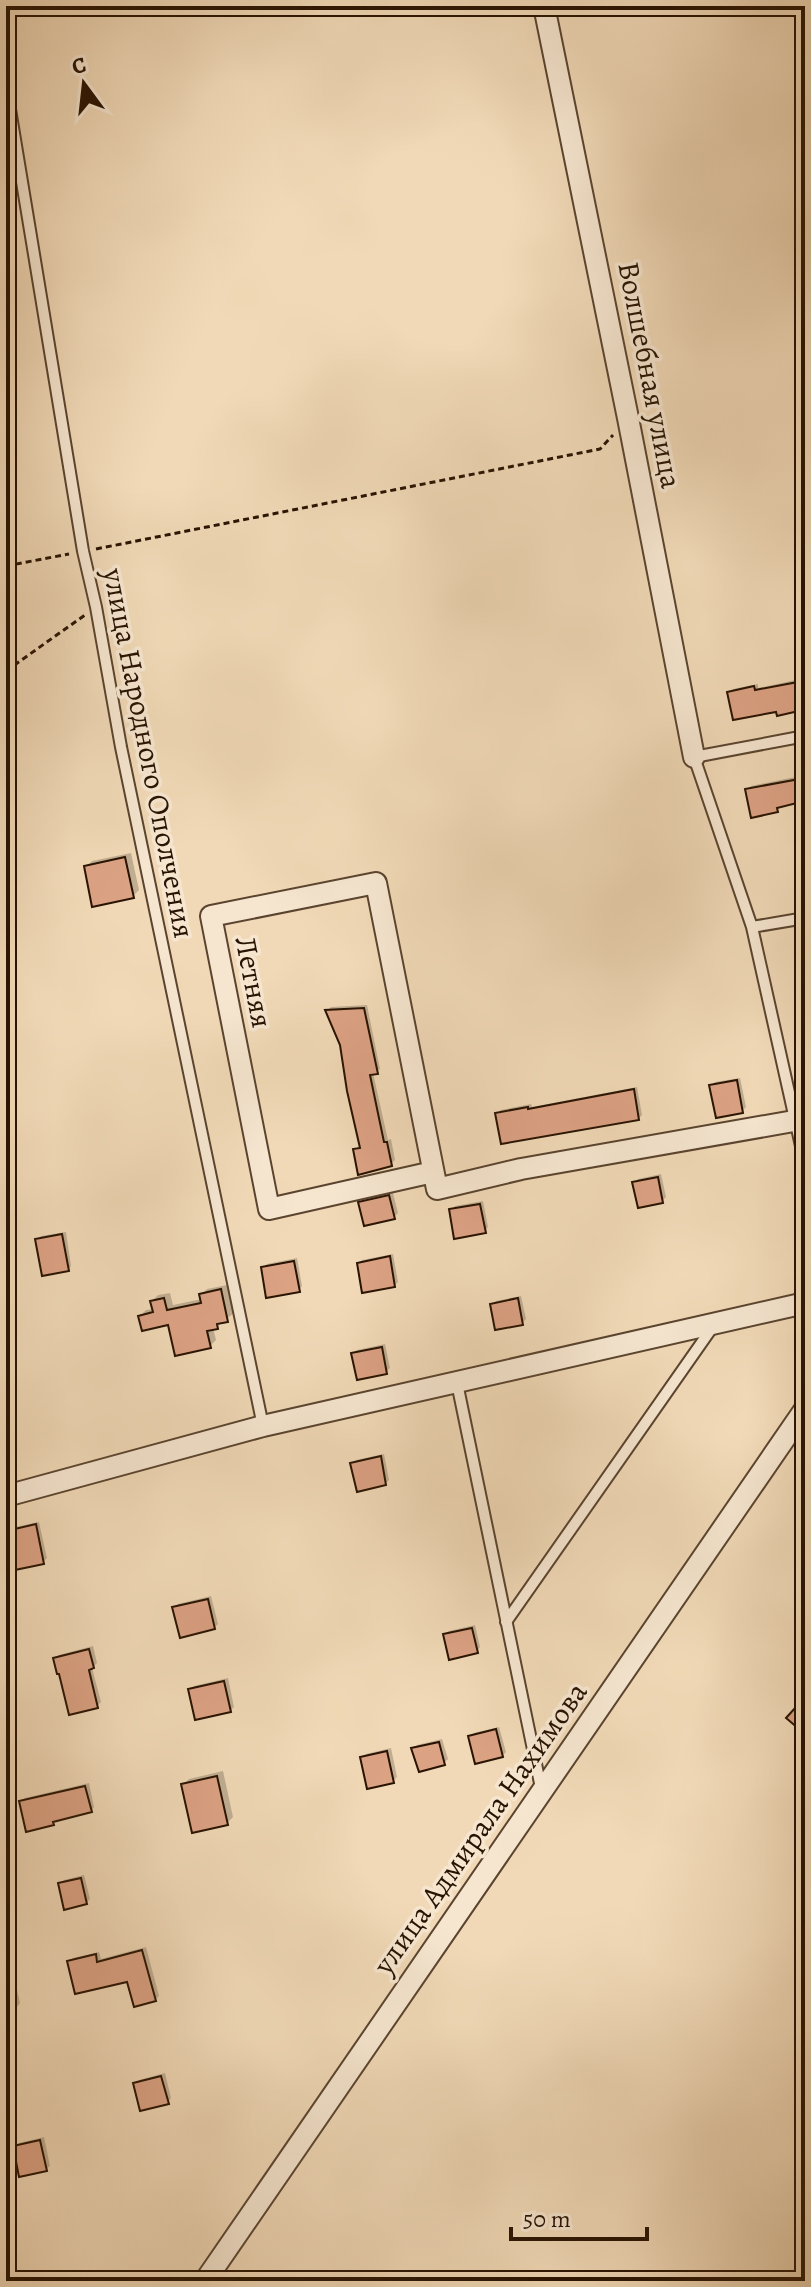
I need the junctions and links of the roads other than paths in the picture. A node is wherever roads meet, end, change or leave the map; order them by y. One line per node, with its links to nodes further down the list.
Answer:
1 (544, 6): 4 (street, Волшебная улица)
2 (6, 85): 14 (lane, улица Народного Ополчения)
3 (805, 736): 4 (lane)
4 (694, 757): 6 (lane)
5 (805, 918): 6 (lane)
6 (752, 927): 7 (lane)
7 (800, 1120): 8 (lane); 9 (street)
8 (805, 1164)
9 (433, 1172): 9 (street, Летняя)
10 (805, 1303): 11 (street)
11 (714, 1325): 12 (street); 16 (lane)
12 (457, 1383): 14 (street); 16 (lane)
13 (805, 1409): 17 (street, улица Адмирала Нахимова)
14 (263, 1426): 15 (street)
15 (6, 1496)
16 (506, 1622): 17 (lane)
17 (542, 1793): 18 (street, улица Адмирала Нахимова)
18 (205, 2281)

